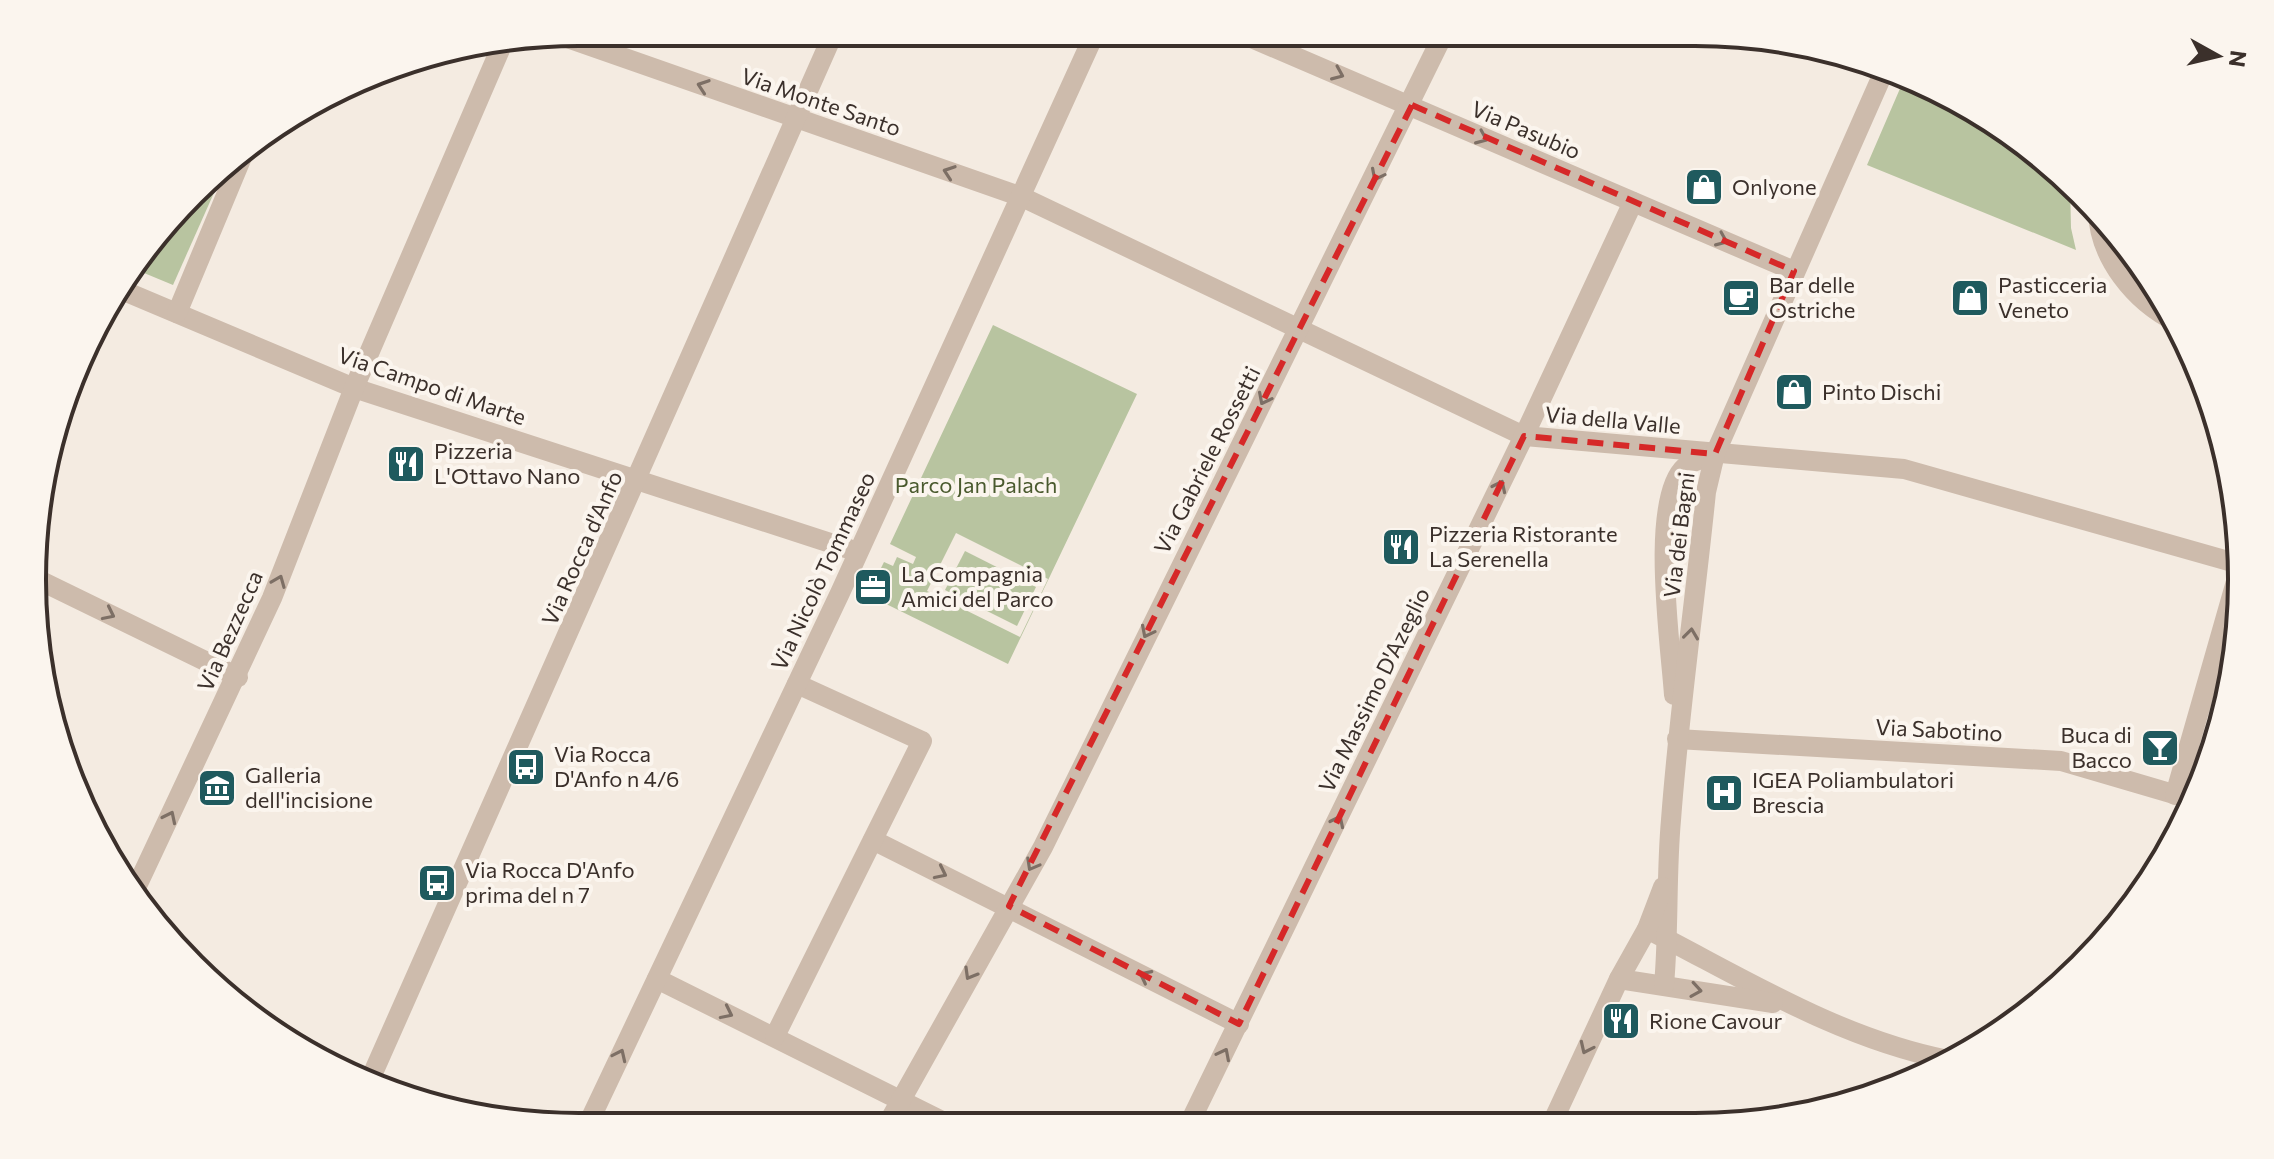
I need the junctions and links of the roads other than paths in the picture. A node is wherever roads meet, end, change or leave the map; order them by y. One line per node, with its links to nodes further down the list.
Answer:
1 (590, 46): 9 (street, Via Monte Santo, one-way to 1)
2 (828, 46): 9 (street, Via Rocca d'Anfo)
3 (1089, 46): 11 (street, Via Nicolò Tommaseo)
4 (1271, 46): 8 (street, Via Pasubio, one-way to 8)
5 (1438, 46): 8 (street, Via Gabriele Rossetti)
6 (499, 53): 19 (street, Via Bezzecca)
7 (1880, 80): 14 (street)
8 (1412, 105): 12 (street, Via Pasubio, one-way to 12); 18 (street, Via Gabriele Rossetti, one-way to 18)
9 (795, 118): 11 (street, Via Monte Santo, one-way to 9); 22 (street, Via Rocca d'Anfo)
10 (236, 172): 17 (street)
11 (1022, 197): 18 (street, Via della Valle); 23 (street, Via Nicolò Tommaseo)
12 (1633, 202): 14 (street, Via Pasubio, one-way to 14); 20 (street, Via Massimo D'Azeglio)
13 (2102, 236): 16 (street)
14 (1794, 271): 21 (street)
15 (130, 293): 17 (street, Via Campo di Marte)
16 (2155, 310)
17 (177, 313): 19 (street, Via Campo di Marte)
18 (1299, 330): 20 (street, Via della Valle); 35 (street, Via Gabriele Rossetti, one-way to 35)
19 (354, 388): 22 (street, Via Campo di Marte); 27 (street, Via Bezzecca, one-way to 19)
20 (1524, 436): 21 (street, Via della Valle); 42 (street, Via Massimo D'Azeglio, one-way to 20)
21 (1715, 454): 24 (street, Via della Valle); 29 (street, Via dei Bagni, one-way to 21); 29 (street, Via dei Bagni)
22 (639, 479): 23 (street, Via Campo di Marte); 45 (street, Via Rocca d'Anfo)
23 (858, 552): 28 (street, Via Nicolò Tommaseo)
24 (2227, 561)
25 (46, 583): 27 (street, one-way to 27)
26 (2226, 626): 30 (street)
27 (238, 677): 34 (street, Via Bezzecca, one-way to 27)
28 (797, 684): 32 (street); 38 (street, Via Nicolò Tommaseo)
29 (1677, 739): 31 (street, Via Sabotino); 33 (street, Via dei Bagni)
30 (2188, 781)
31 (2181, 797)
32 (873, 840): 35 (street, one-way to 35); 43 (street)
33 (1666, 880): 36 (street, Via dei Bagni); 37 (street, Via dei Bagni)
34 (139, 881)
35 (1009, 906): 42 (street, one-way to 35); 46 (street, Via Gabriele Rossetti, one-way to 46)
36 (1647, 929): 37 (street); 39 (street, Via dei Bagni)
37 (1668, 940): 40 (street, Via dei Bagni); 41 (street)
38 (657, 979): 43 (street, one-way to 43); 47 (street, Via Nicolò Tommaseo, one-way to 38)
39 (1619, 979): 40 (street); 51 (street, Via dei Bagni, one-way to 51)
40 (1664, 985): 41 (street, one-way to 41)
41 (1787, 1005): 44 (street)
42 (1239, 1024): 50 (street, Via Massimo D'Azeglio, one-way to 42)
43 (775, 1036): 46 (street)
44 (1933, 1056)
45 (374, 1071)
46 (898, 1100): 48 (street, Via Gabriele Rossetti); 49 (street)
47 (593, 1113)
48 (892, 1113)
49 (925, 1113)
50 (1194, 1113)
51 (1557, 1113)

